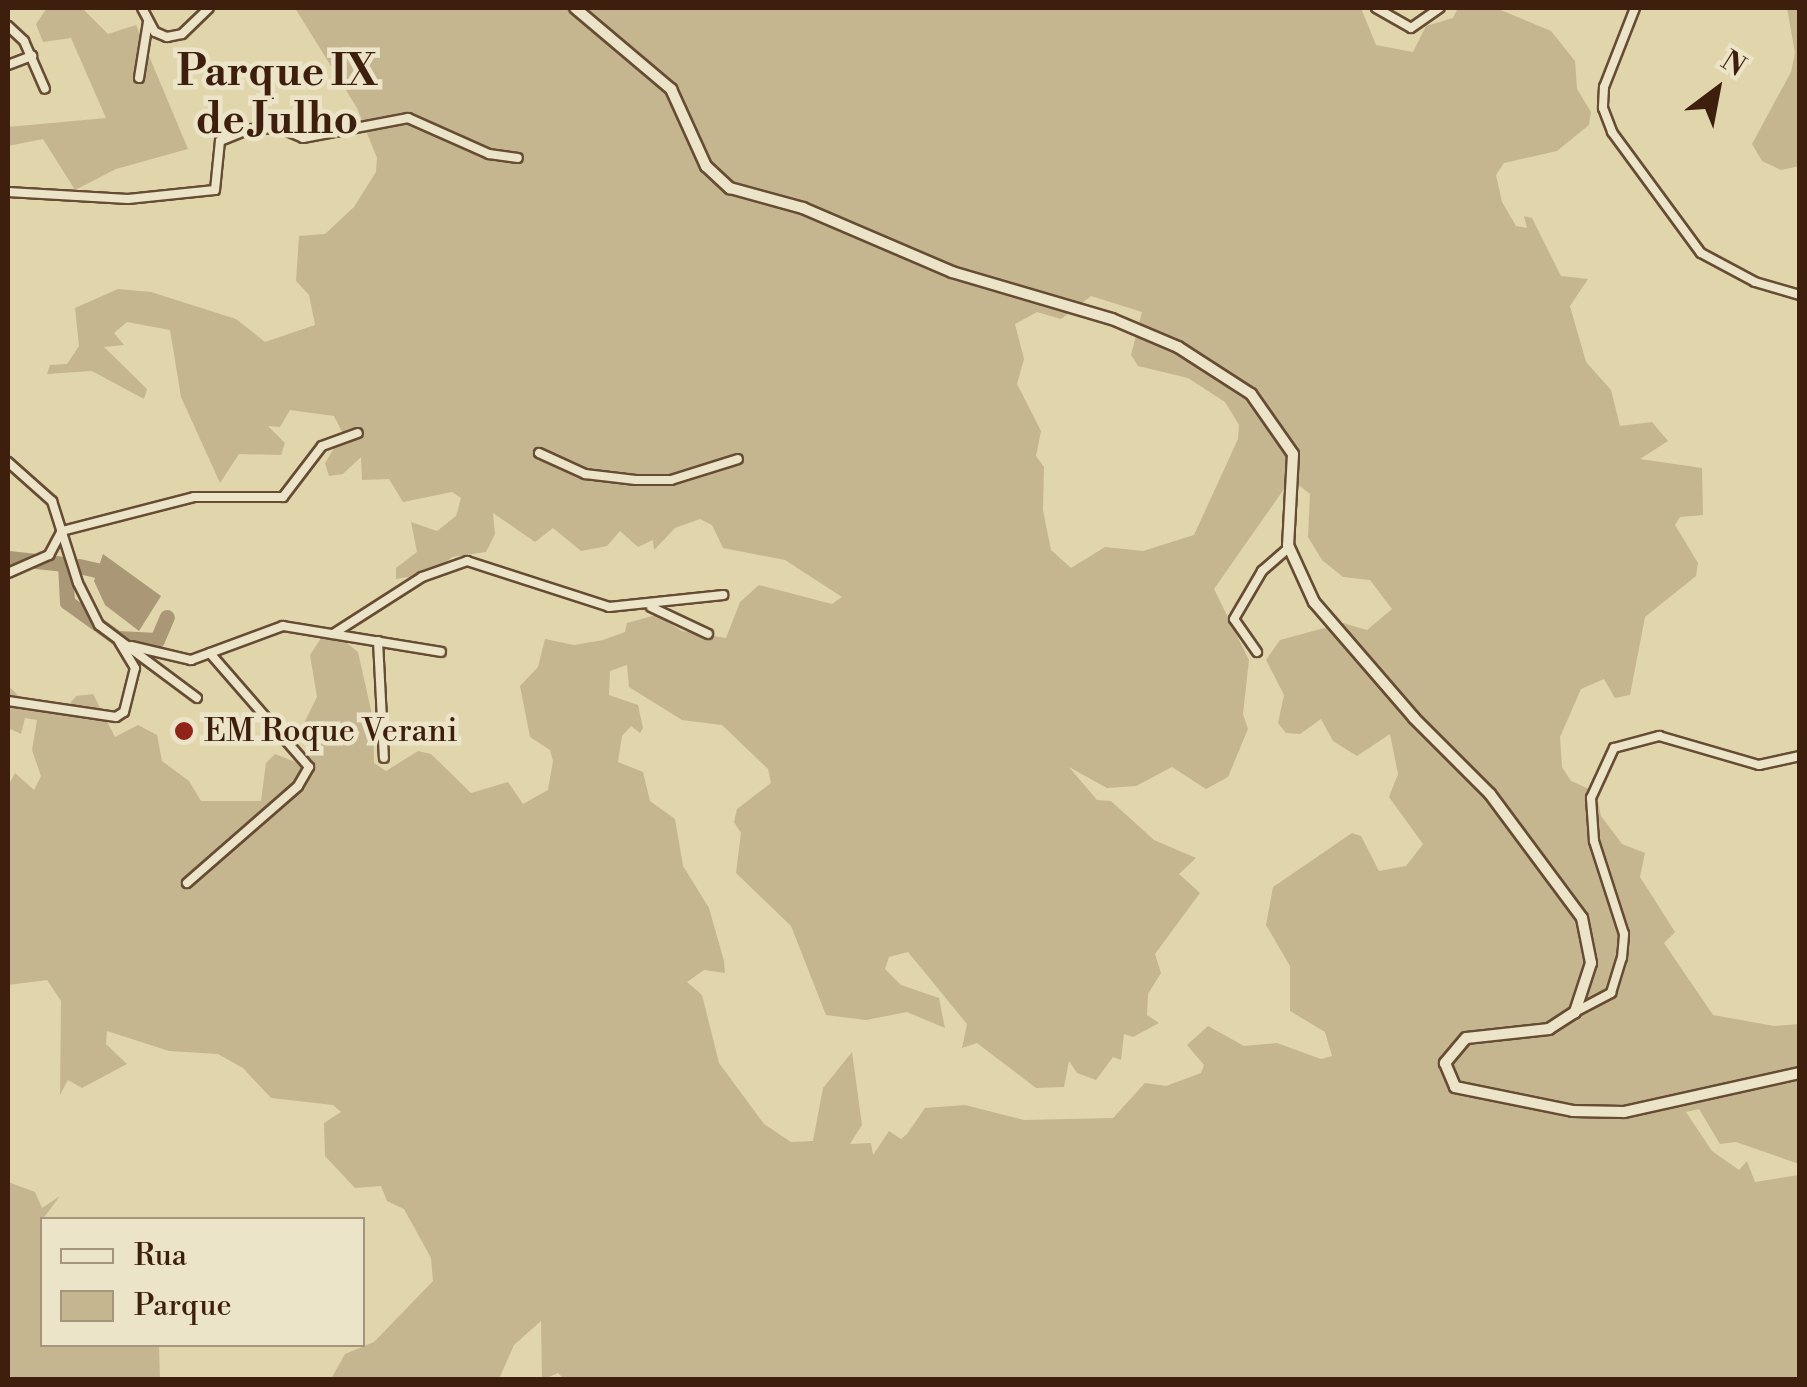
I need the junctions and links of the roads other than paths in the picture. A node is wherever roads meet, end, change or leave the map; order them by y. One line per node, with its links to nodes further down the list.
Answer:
1 (142, 8): 7 (street)
2 (208, 8): 7 (street)
3 (574, 8): 21 (street)
4 (1376, 8): 5 (street)
5 (1440, 8)
6 (1636, 8): 15 (street)
7 (148, 22): 11 (street)
8 (8, 26): 9 (street)
9 (32, 56): 10 (street); 12 (street)
10 (8, 65)
11 (138, 78)
12 (45, 89)
13 (518, 158): 14 (street)
14 (8, 192)
15 (1800, 295)
16 (358, 433): 20 (street)
17 (538, 453): 18 (street)
18 (738, 459)
19 (8, 462): 20 (street)
20 (62, 531): 22 (street); 27 (street)
21 (1288, 548): 31 (street); 38 (street)
22 (8, 573)
23 (723, 594): 24 (street)
24 (652, 607): 25 (street); 26 (street)
25 (333, 634): 28 (street); 32 (street)
26 (708, 634)
27 (117, 638): 29 (street); 34 (street)
28 (378, 642): 30 (street); 36 (street)
29 (130, 646): 32 (street); 33 (street)
30 (441, 652)
31 (1257, 652)
32 (210, 653): 37 (street)
33 (197, 698)
34 (8, 701)
35 (1800, 756): 38 (street)
36 (384, 758)
37 (188, 883)
38 (1575, 1012): 39 (street)
39 (1800, 1072)

